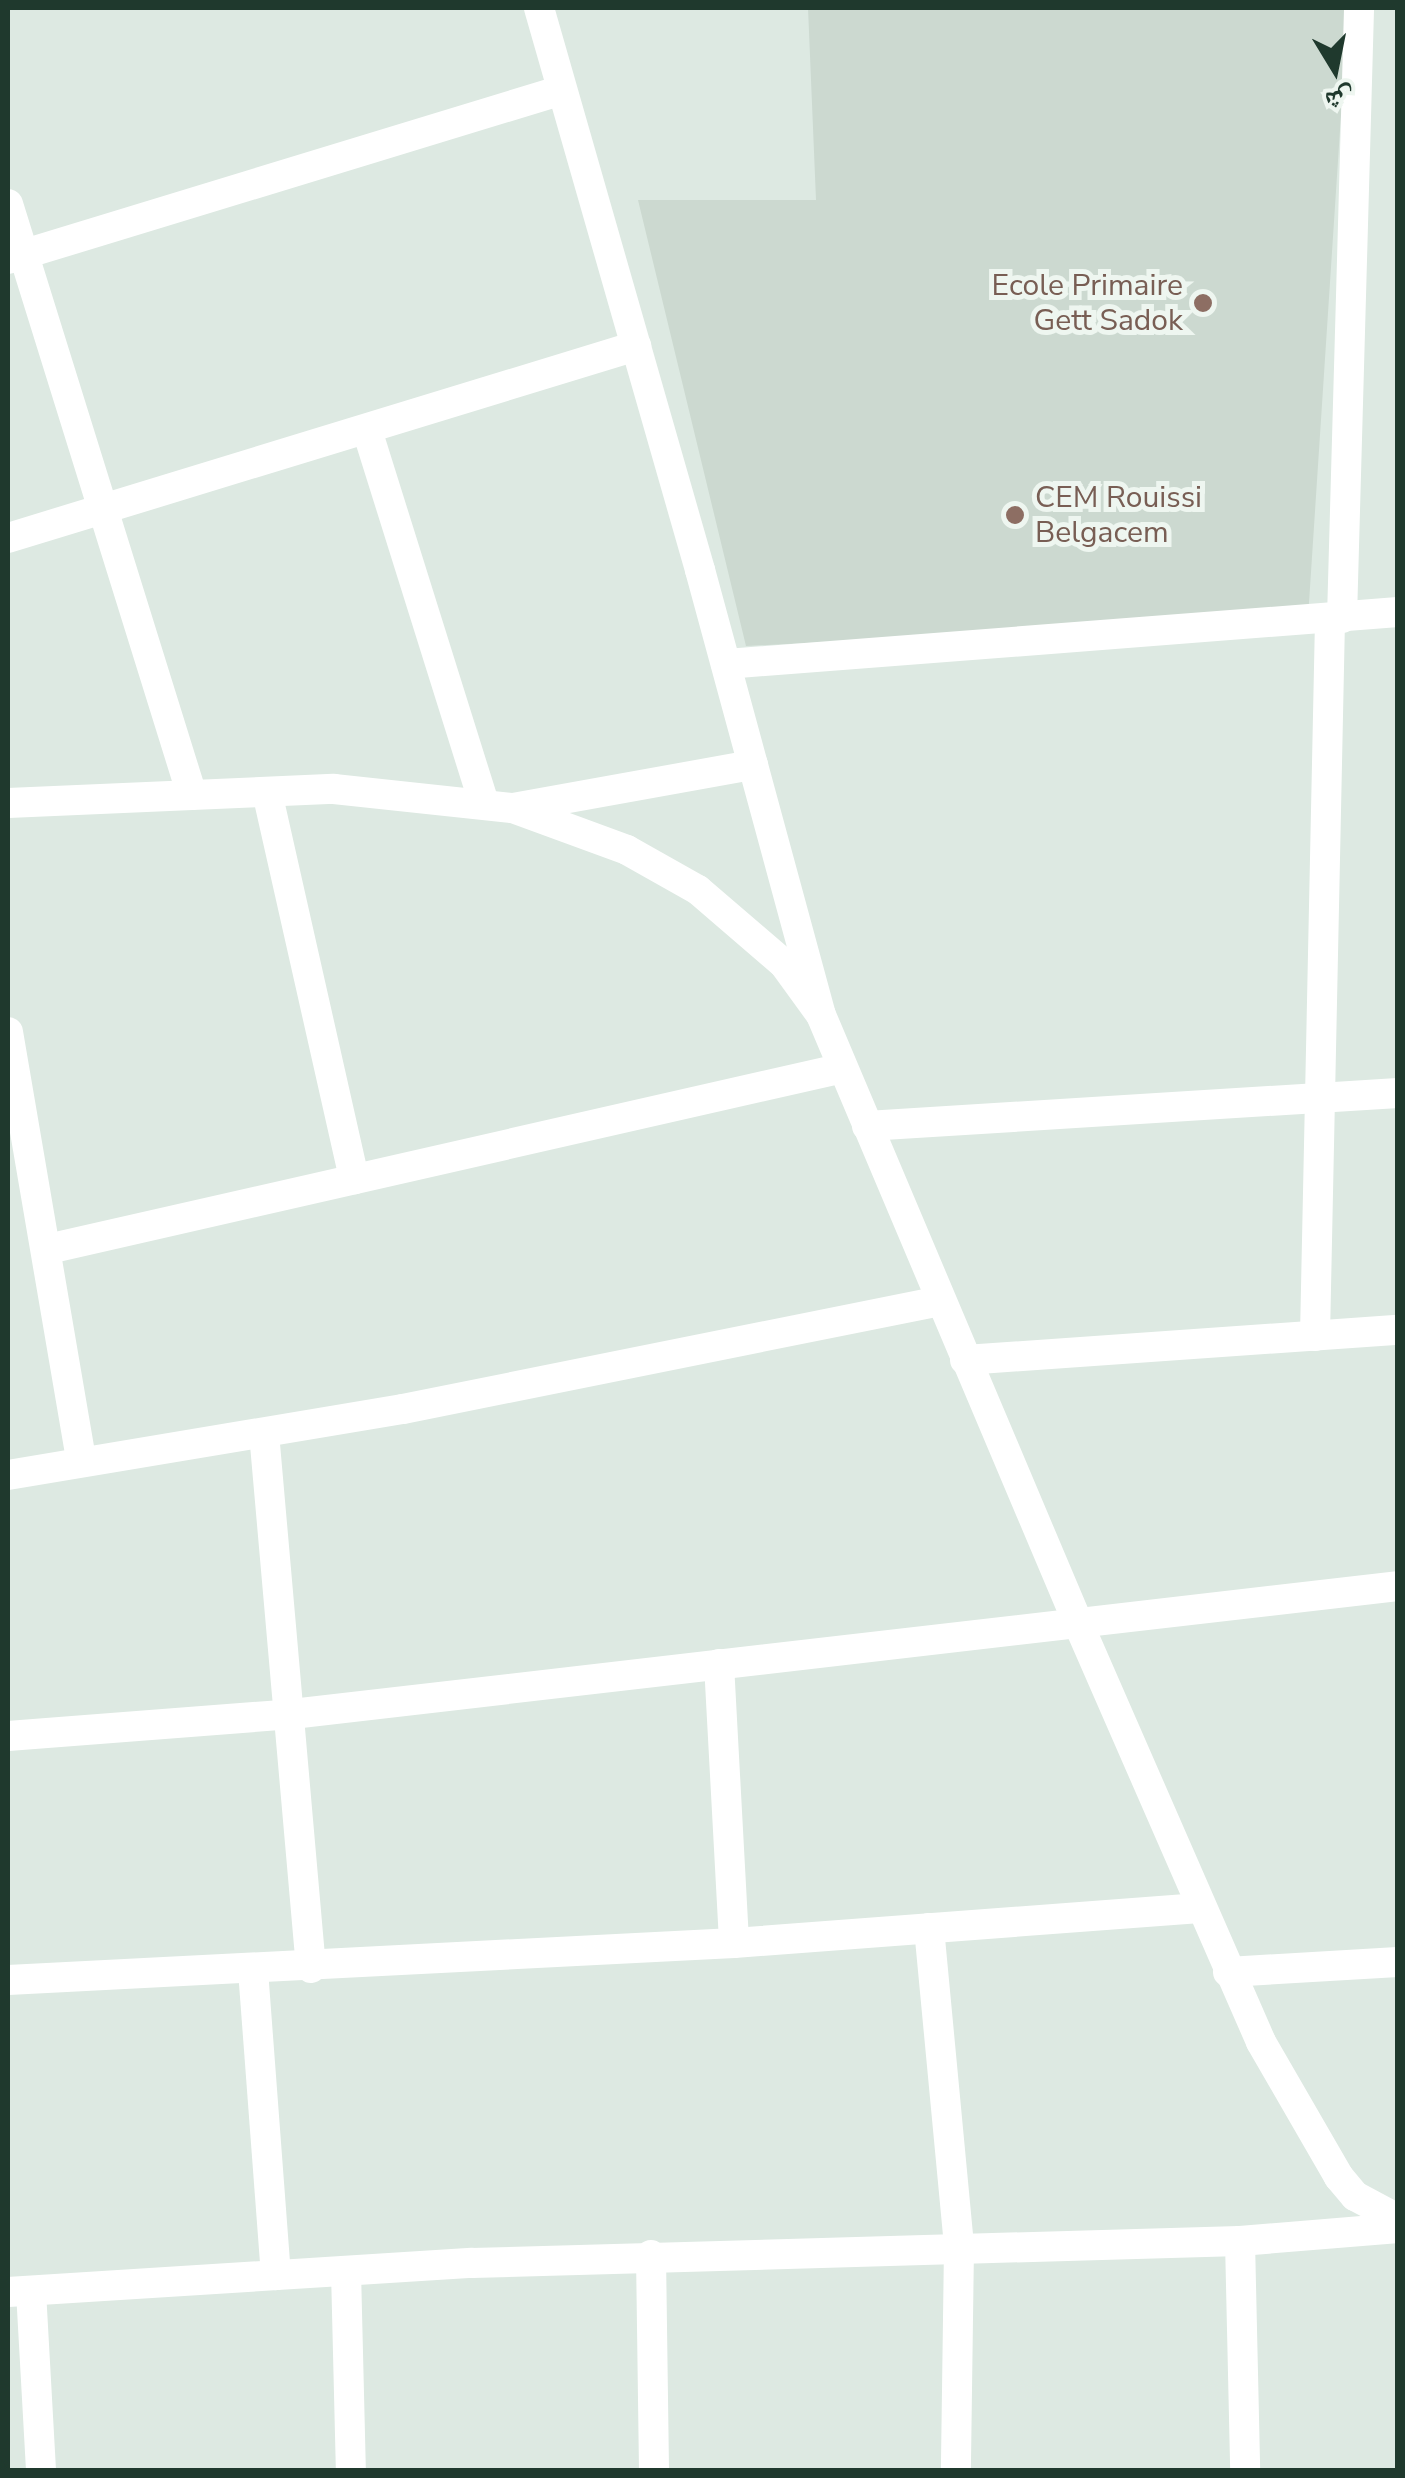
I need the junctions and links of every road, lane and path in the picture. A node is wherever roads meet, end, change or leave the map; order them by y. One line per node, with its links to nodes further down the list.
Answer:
1 (539, 8): 3 (street)
2 (1359, 8): 11 (street)
3 (562, 90): 5 (street); 6 (street)
4 (8, 204): 5 (street)
5 (16, 256): 8 (street)
6 (636, 346): 7 (street); 12 (street)
7 (366, 430): 8 (street); 17 (street)
8 (104, 511): 9 (street); 15 (street)
9 (8, 538)
10 (1398, 612): 11 (street)
11 (1336, 619): 12 (street); 22 (street)
12 (726, 664): 13 (street)
13 (753, 765): 17 (street); 18 (street)
14 (268, 792): 15 (street); 17 (street); 24 (street)
15 (192, 796): 16 (street)
16 (8, 803)
17 (498, 806): 18 (street)
18 (821, 1015): 20 (street)
19 (8, 1032): 25 (street)
20 (844, 1068): 23 (street); 24 (street)
21 (1398, 1092): 22 (street)
22 (1319, 1098): 23 (street); 28 (street)
23 (867, 1126): 26 (street)
24 (354, 1179): 25 (street)
25 (48, 1249): 31 (street)
26 (940, 1300): 29 (street); 30 (street)
27 (1398, 1330): 28 (street)
28 (1315, 1336): 29 (street)
29 (965, 1360): 34 (street)
30 (264, 1433): 31 (street); 36 (street)
31 (81, 1461): 32 (street)
32 (8, 1475)
33 (1398, 1586): 34 (street)
34 (1078, 1623): 35 (street); 38 (street)
35 (719, 1664): 36 (street); 40 (street)
36 (292, 1714): 37 (street); 42 (street)
37 (8, 1736)
38 (1200, 1908): 39 (street); 44 (street)
39 (929, 1928): 40 (street); 49 (street)
40 (734, 1943): 42 (street)
41 (1398, 1962): 44 (street)
42 (310, 1968): 43 (street)
43 (253, 1970): 45 (street); 52 (street)
44 (1228, 1972): 46 (street)
45 (8, 1980)
46 (1398, 2219)
47 (1398, 2228): 48 (street)
48 (1240, 2241): 49 (street); 58 (street)
49 (959, 2247): 50 (street); 57 (street)
50 (650, 2255): 51 (street); 56 (street)
51 (346, 2271): 52 (street); 55 (street)
52 (276, 2275): 53 (street)
53 (19, 2292): 54 (street)
54 (41, 2470)
55 (351, 2470)
56 (654, 2470)
57 (956, 2470)
58 (1244, 2470)

